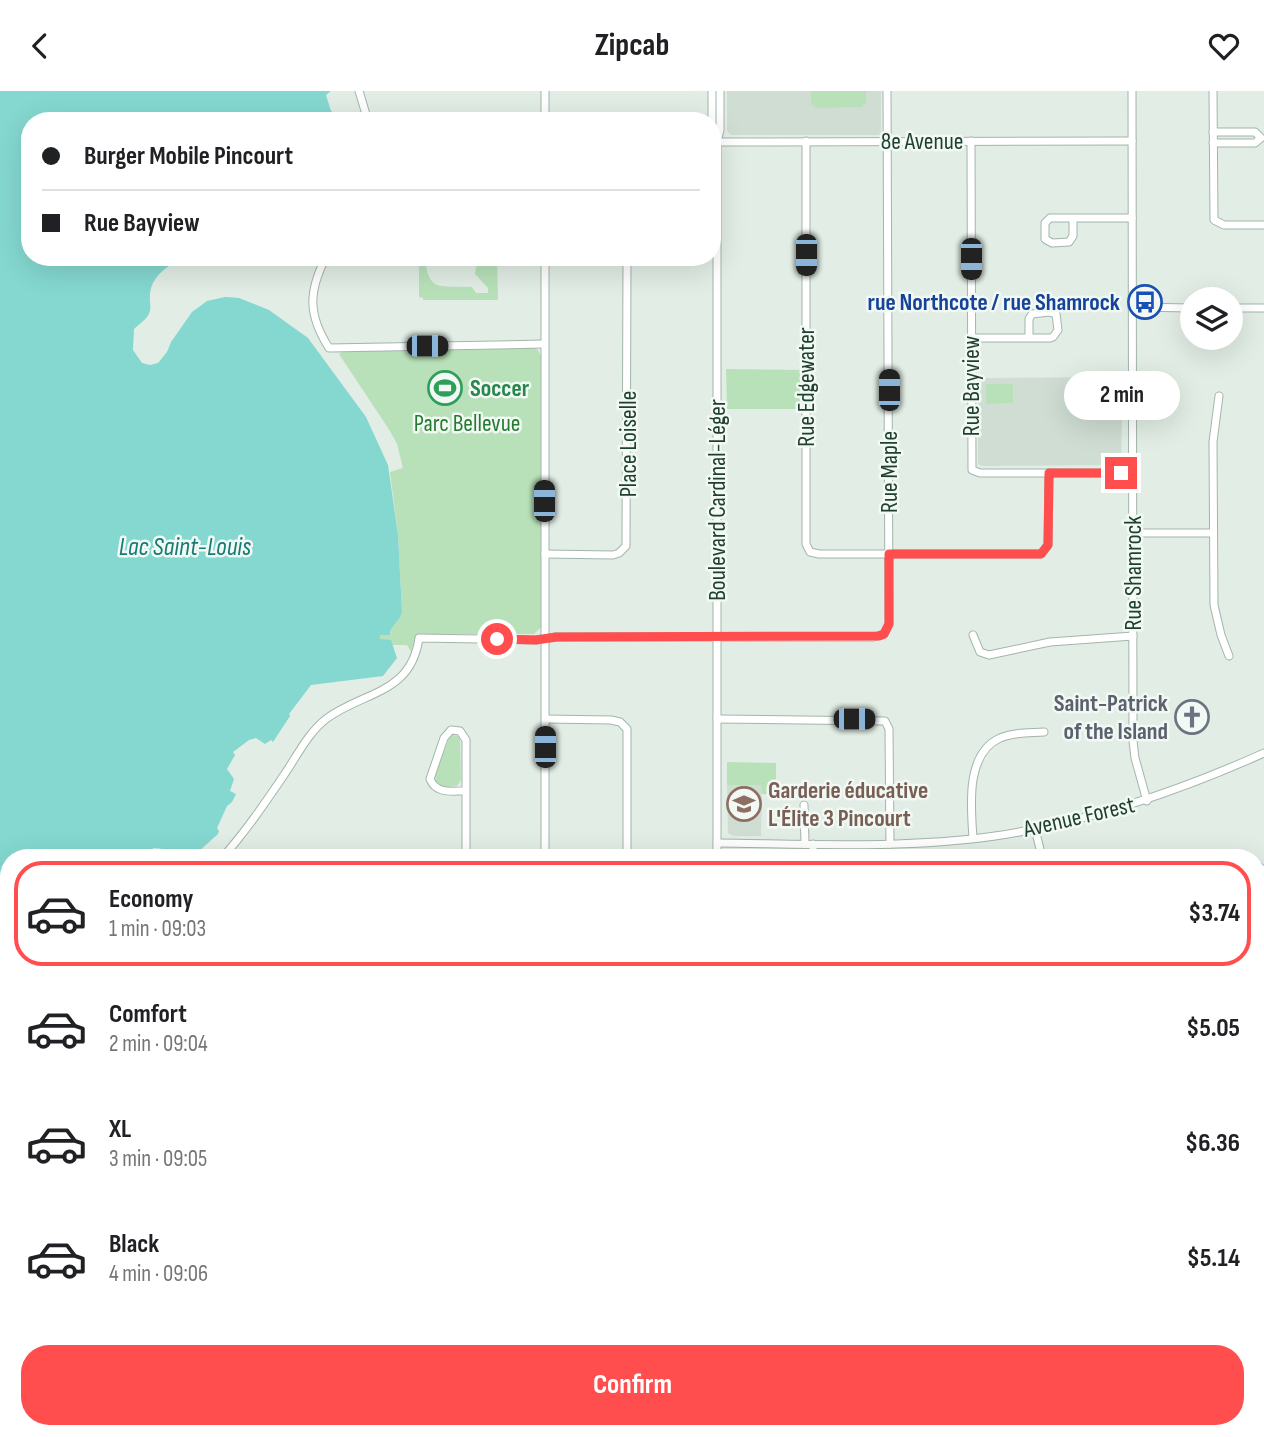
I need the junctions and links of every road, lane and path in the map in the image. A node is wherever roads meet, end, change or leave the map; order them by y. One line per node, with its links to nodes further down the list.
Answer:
1 (359, 91): 8 (street)
2 (545, 91): 9 (street)
3 (712, 91): 10 (street, Boulevard Cardinal-Léger)
4 (720, 91): 11 (street, Boulevard Cardinal-Léger)
5 (887, 91): 14 (street, Rue Maple)
6 (1132, 91): 16 (street, Rue Shamrock)
7 (1213, 91): 12 (street)
8 (365, 112)
9 (545, 112)
10 (712, 112)
11 (720, 112)
12 (1213, 132): 18 (street); 18 (street)
13 (806, 141): 14 (street, 8e Avenue); 17 (street, 8e Avenue); 39 (street, Rue Edgewater)
14 (888, 141): 15 (street, 8e Avenue); 39 (street, Rue Maple)
15 (971, 141): 16 (street, 8e Avenue); 31 (street, Rue Bayview)
16 (1132, 141): 20 (street, Rue Shamrock)
17 (721, 142)
18 (1213, 143): 21 (street)
19 (1073, 218): 19 (street); 20 (street)
20 (1132, 218): 26 (street, Rue Shamrock)
21 (1264, 225)
22 (322, 266): 32 (street)
23 (545, 266): 32 (street)
24 (627, 266): 38 (street, Place Loiselle)
25 (715, 266): 42 (street, Boulevard Cardinal-Léger)
26 (1132, 307): 27 (street); 35 (street, Rue Shamrock)
27 (1180, 308)
28 (1243, 308): 29 (street)
29 (1264, 308)
30 (1029, 337): 30 (street); 31 (street)
31 (971, 338): 34 (street, Rue Bayview)
32 (544, 345): 38 (street)
33 (1219, 396): 37 (street)
34 (1049, 473): 35 (street, Rue Bayview); 39 (street)
35 (1133, 473): 36 (street, Rue Shamrock)
36 (1133, 533): 37 (street); 41 (street, Rue Shamrock)
37 (1213, 533): 44 (street)
38 (545, 554): 43 (street)
39 (889, 554): 42 (street, Rue Maple)
40 (973, 635): 41 (street)
41 (1133, 636): 50 (street, Rue Shamrock)
42 (717, 637): 43 (street); 46 (street, Boulevard Cardinal-Léger)
43 (545, 638): 45 (street); 57 (street)
44 (1229, 656)
45 (546, 719): 59 (street); 60 (street)
46 (717, 719): 54 (street, Boulevard Cardinal-Léger); 56 (street)
47 (1044, 732): 53 (street)
48 (1264, 753): 50 (street, Avenue Forest)
49 (465, 791): 49 (street); 58 (street)
50 (1147, 801): 52 (street, Avenue Forest)
51 (804, 805): 55 (street)
52 (1035, 829): 53 (street, Avenue Forest); 63 (street)
53 (973, 838): 56 (street, Avenue Forest)
54 (717, 843): 55 (street, Avenue Forest); 61 (street, Boulevard Cardinal-Léger)
55 (809, 844): 56 (street, Avenue Forest); 62 (street)
56 (890, 844)
57 (230, 849)
58 (466, 849)
59 (545, 849)
60 (627, 849)
61 (717, 849)
62 (811, 849)
63 (1039, 849)

